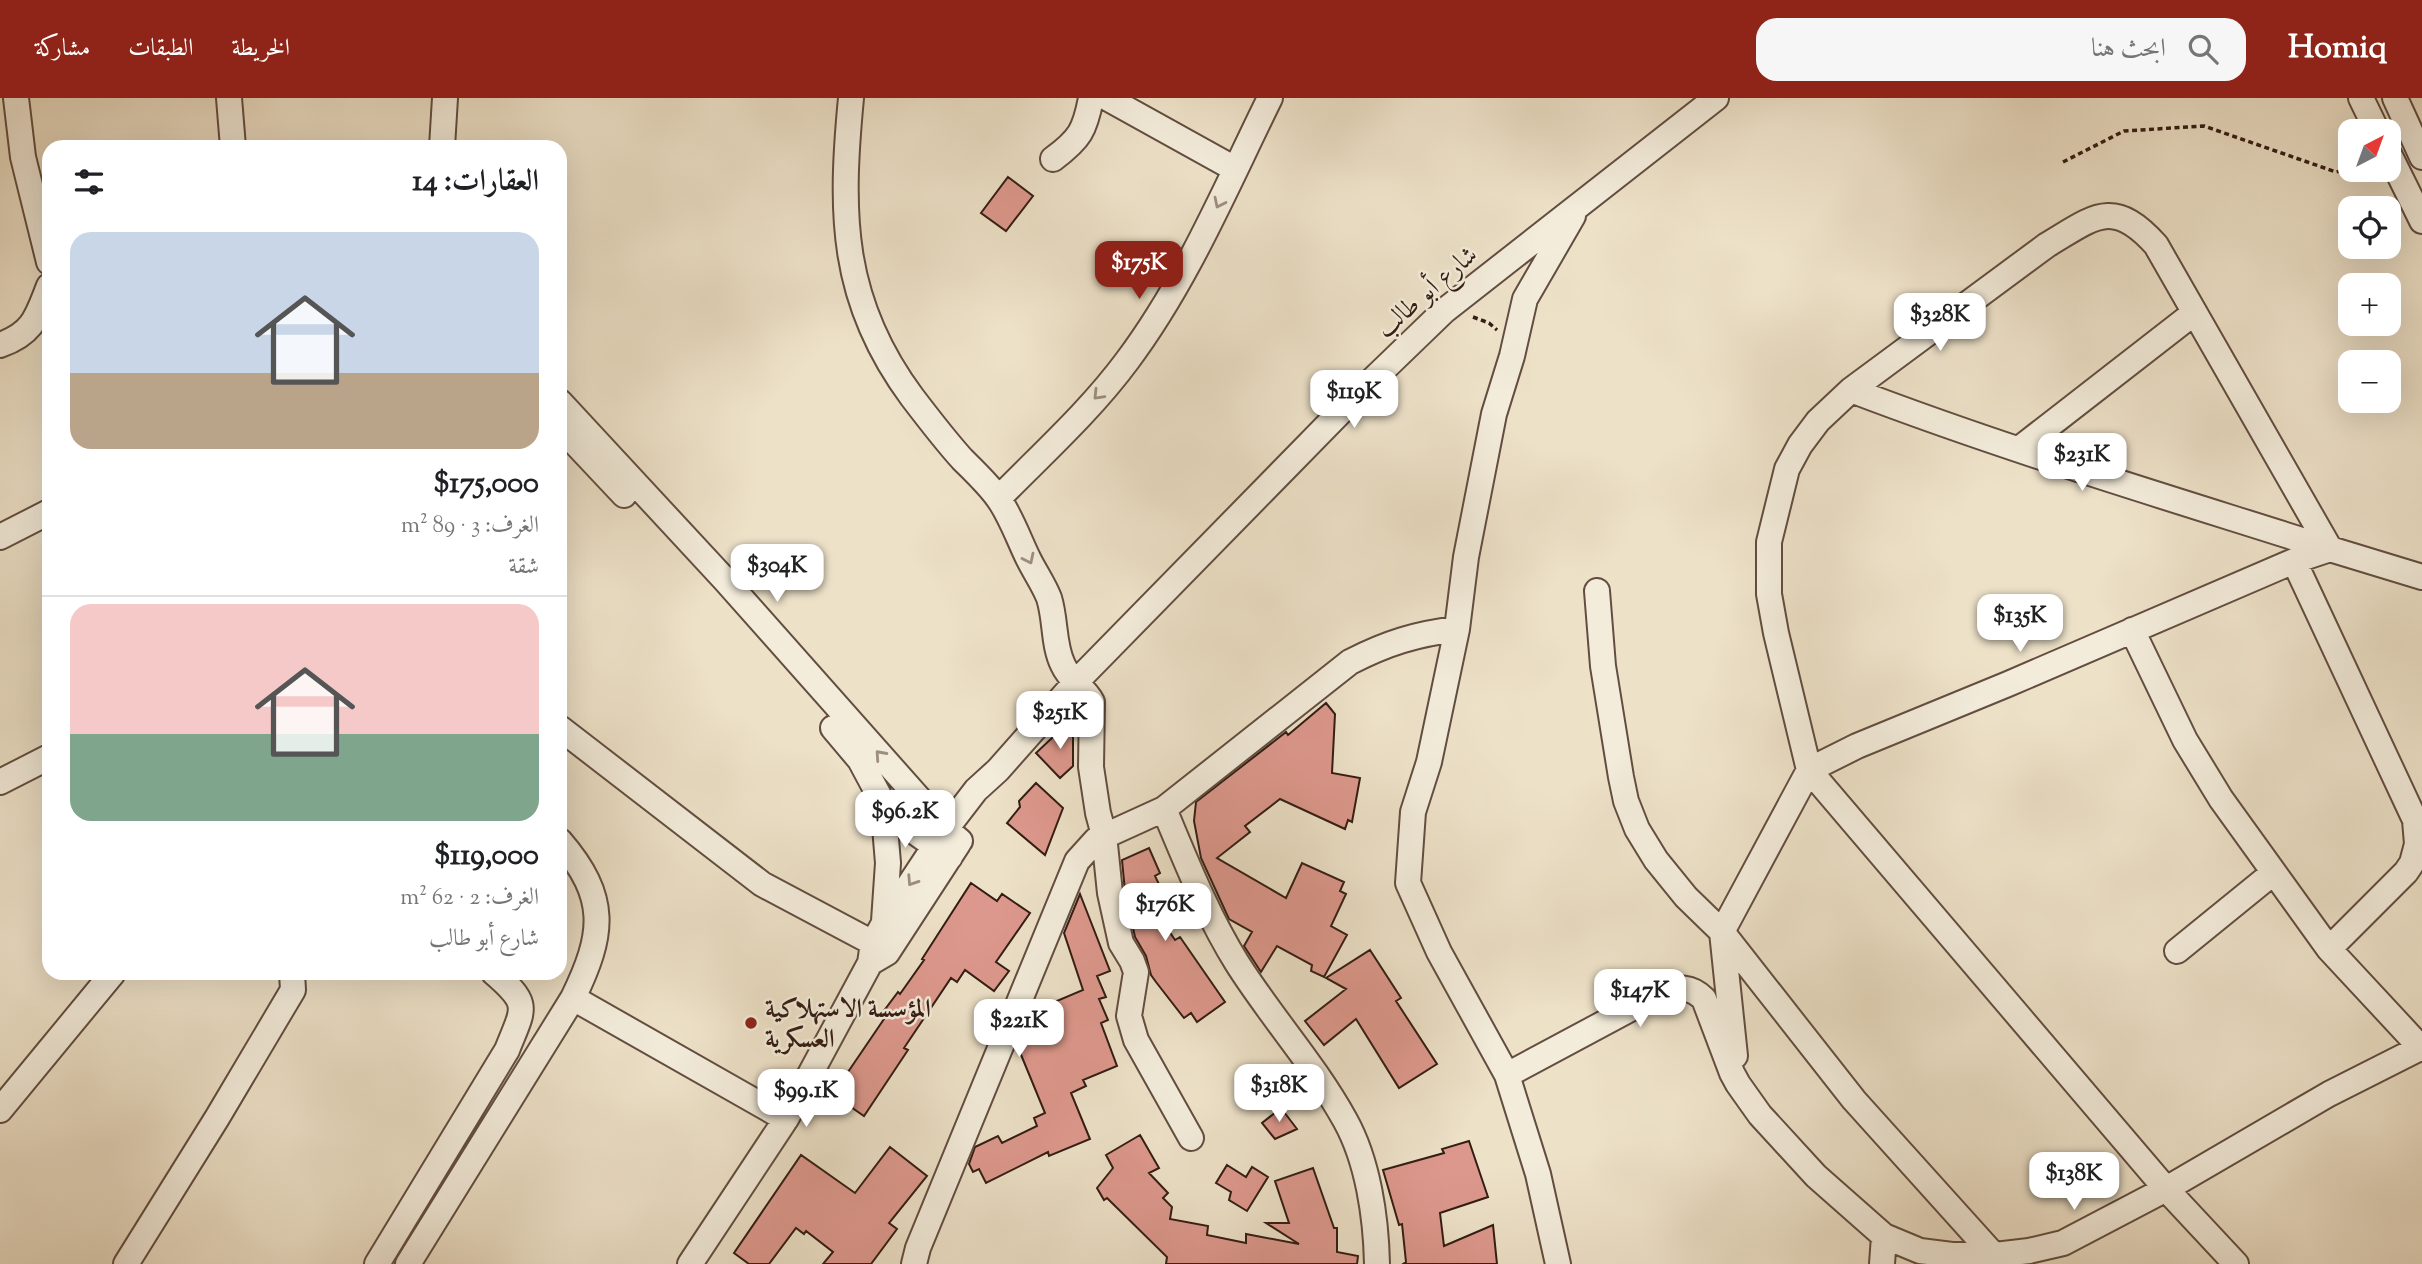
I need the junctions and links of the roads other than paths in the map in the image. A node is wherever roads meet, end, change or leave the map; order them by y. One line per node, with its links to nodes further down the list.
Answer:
1 (16, 98): 17 (street)
2 (229, 98): 13 (street)
3 (446, 98): 14 (street)
4 (457, 98): 15 (street)
5 (851, 98): 31 (street)
6 (1091, 98): 18 (street)
7 (1107, 98): 19 (street)
8 (1270, 98): 19 (street)
9 (1716, 98): 21 (street, شارع أبو طالب)
10 (2361, 98): 12 (street)
11 (2395, 98): 16 (street)
12 (2371, 119)
13 (232, 140)
14 (443, 140)
15 (456, 140)
16 (2419, 141)
17 (12, 159): 23 (street)
18 (1054, 159)
19 (1236, 169): 31 (street, one-way to 31)
20 (2401, 178): 22 (street)
21 (1578, 206): 38 (street); 40 (street, شارع أبو طالب)
22 (2422, 221)
23 (42, 243)
24 (42, 305): 26 (street)
25 (2194, 313): 27 (street); 30 (street); 34 (street)
26 (0, 345)
27 (1852, 390): 30 (street); 43 (street)
28 (567, 410): 48 (street, one-way to 28)
29 (567, 435): 45 (street)
30 (2019, 449): 34 (street)
31 (999, 498): 40 (street, one-way to 40)
32 (42, 516): 33 (street)
33 (0, 537)
34 (2330, 549): 35 (street); 36 (street)
35 (2294, 561): 39 (street); 53 (street)
36 (2422, 577)
37 (1597, 592): 51 (street)
38 (1457, 629): 46 (street); 60 (street)
39 (2132, 630): 43 (street); 50 (street)
40 (1074, 683): 47 (street); 48 (street, شارع أبو طالب)
41 (567, 733): 52 (street)
42 (42, 761): 44 (street)
43 (1809, 770): 51 (street); 65 (street)
44 (0, 782)
45 (883, 803): 48 (street); 52 (street)
46 (1164, 809): 47 (street); 73 (street)
47 (1104, 835): 64 (street); 72 (street)
48 (948, 843): 52 (street, شارع أبو طالب, one-way to 52); 52 (street, شارع أبو طالب)
49 (567, 851): 58 (street)
50 (2273, 873): 53 (street); 54 (street)
51 (1723, 932): 61 (street); 67 (street)
52 (876, 943): 63 (street, شارع أبو طالب)
53 (2329, 949): 59 (street)
54 (2178, 951)
55 (107, 980): 62 (street)
56 (292, 980): 68 (street)
57 (502, 980): 69 (street)
58 (573, 998): 63 (street); 70 (street)
59 (2421, 1048): 65 (street)
60 (1507, 1075): 61 (street); 74 (street)
61 (1738, 1084): 66 (street)
62 (0, 1110)
63 (786, 1119): 71 (street, شارع أبو طالب)
64 (1191, 1138)
65 (2166, 1189): 67 (street); 76 (street)
66 (1884, 1236): 67 (street); 75 (street)
67 (1999, 1260)
68 (126, 1264)
69 (377, 1264)
70 (408, 1264)
71 (690, 1264)
72 (914, 1264)
73 (1377, 1264)
74 (1558, 1264)
75 (1882, 1264)
76 (2236, 1264)

